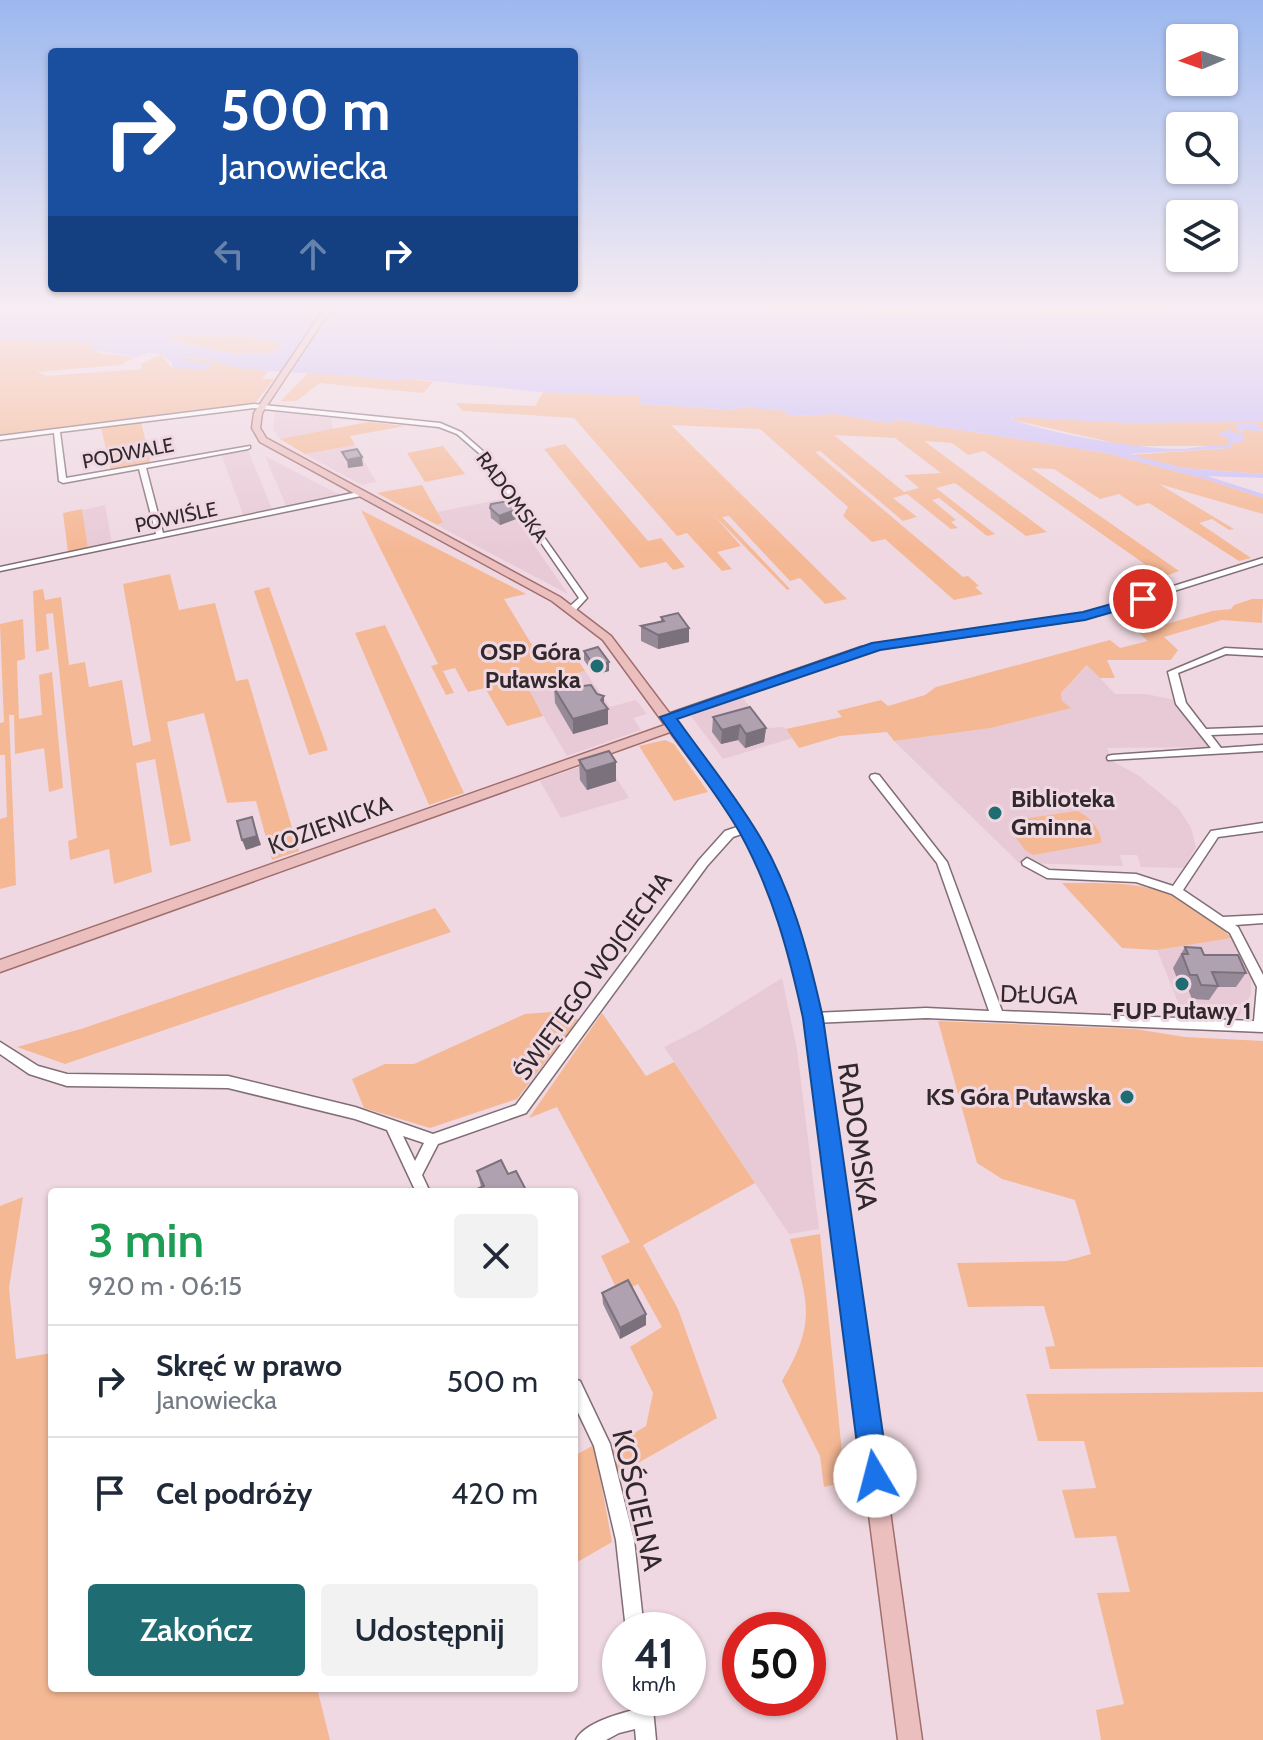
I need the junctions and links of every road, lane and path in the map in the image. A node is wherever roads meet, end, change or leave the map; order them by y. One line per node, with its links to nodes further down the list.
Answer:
1 (275, 387): 2 (main road)
2 (262, 406): 3 (street, PODWALE); 7 (main road, RADOMSKA); 11 (street, RADOMSKA)
3 (57, 432): 4 (street, PODWALE); 6 (street, PODWALE)
4 (0, 438)
5 (248, 447): 6 (street, PODWALE)
6 (142, 467): 8 (street)
7 (358, 494): 8 (street, POWIŚLE); 11 (main road, RADOMSKA)
8 (160, 536): 10 (street, POWIŚLE)
9 (1263, 560): 13 (street)
10 (0, 569)
11 (572, 609): 13 (main road, RADOMSKA)
12 (1263, 653): 15 (street)
13 (671, 722): 21 (main road, RADOMSKA); 26 (main road, KOZIENICKA)
14 (1263, 730): 15 (street)
15 (1206, 732): 17 (street)
16 (1263, 748): 17 (street)
17 (1218, 750): 18 (street)
18 (1112, 758)
19 (875, 777): 28 (street)
20 (1263, 827): 23 (street)
21 (746, 828): 29 (main road, RADOMSKA); 33 (street, ŚWIĘTEGO WOJCIECHA)
22 (1027, 862): 23 (street)
23 (1176, 891): 25 (street)
24 (1263, 919): 25 (street)
25 (1223, 921): 27 (street)
26 (0, 966)
27 (1263, 986): 30 (street)
28 (997, 1015): 29 (street, DŁUGA); 30 (street, DŁUGA)
29 (813, 1018): 42 (main road, RADOMSKA)
30 (1261, 1027)
31 (0, 1047): 32 (street)
32 (391, 1125): 33 (street); 34 (street)
33 (433, 1140): 34 (street)
34 (415, 1175): 35 (street)
35 (421, 1188)
36 (578, 1395): 37 (street, KOŚCIELNA)
37 (633, 1612)
38 (630, 1716): 40 (street)
39 (644, 1716): 41 (street)
40 (586, 1740)
41 (646, 1740)
42 (910, 1740)

